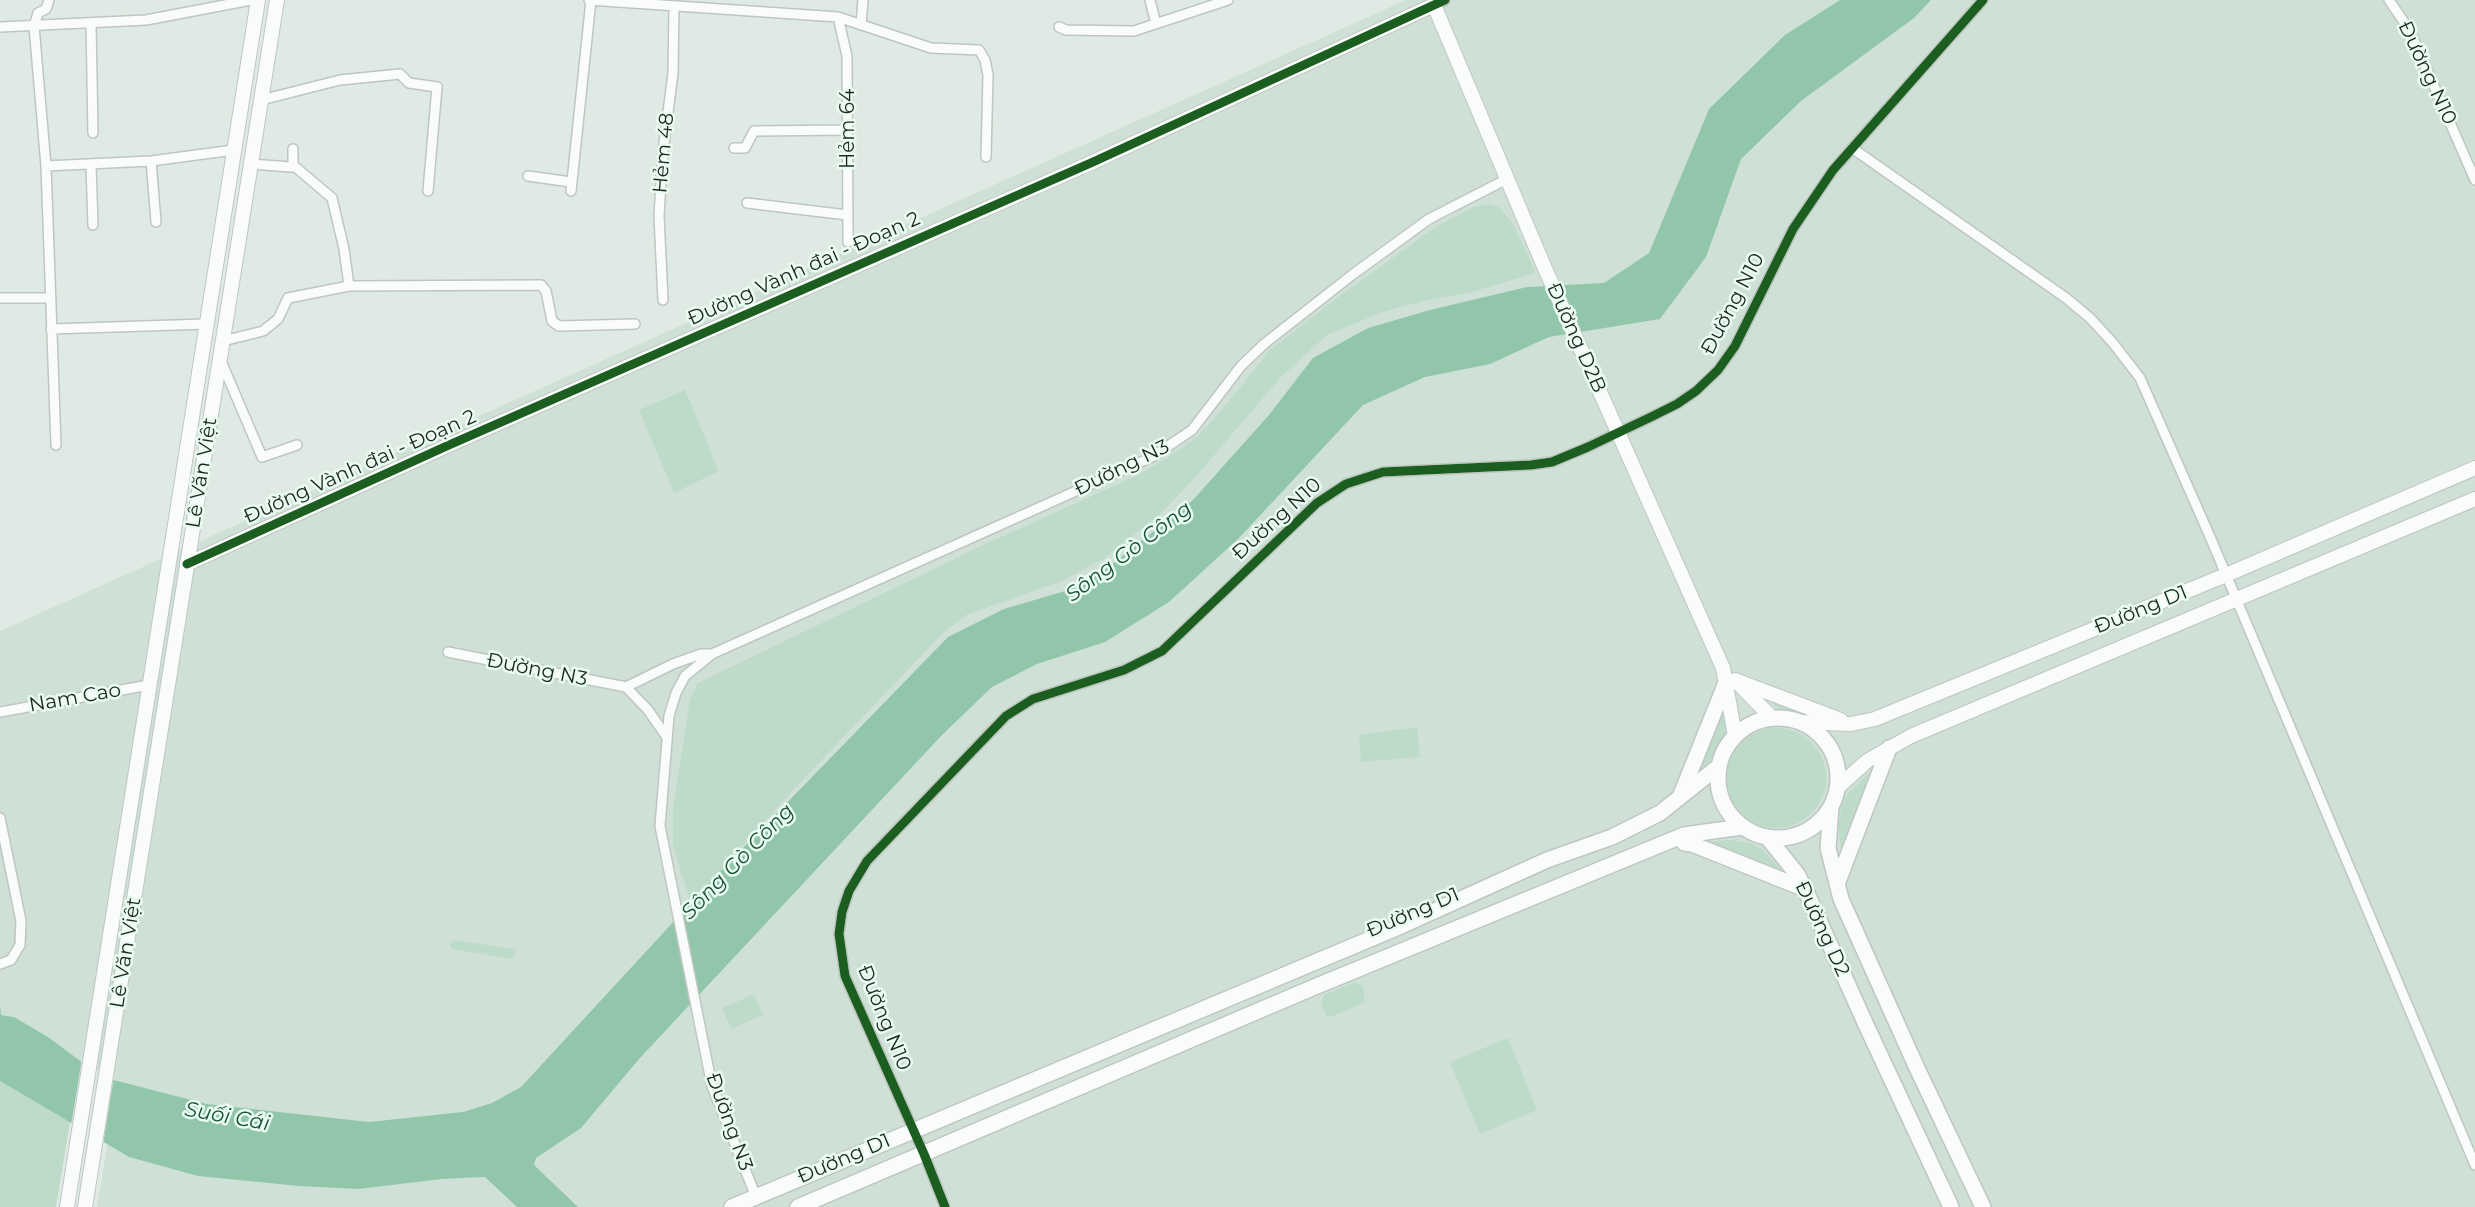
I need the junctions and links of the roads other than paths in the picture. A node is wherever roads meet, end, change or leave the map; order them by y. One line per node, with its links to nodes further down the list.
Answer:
1 (49, 0): 19 (street)
2 (251, 0): 16 (street)
3 (258, 0): 28 (street, Lê Văn Việt)
4 (277, 0): 22 (street, Lê Văn Việt)
5 (590, 0): 11 (street); 35 (street)
6 (863, 0): 18 (street)
7 (1150, 0): 17 (street)
8 (1228, 0): 17 (street)
9 (1983, 0): 26 (street, Đường N10)
10 (2389, 0): 37 (street, Đường N10)
11 (615, 1): 14 (street)
12 (1439, 2): 36 (street, Đường D2B); 58 (street, Đường Vành đai - Đoạn 2)
13 (737, 5): 14 (street); 15 (street)
14 (674, 6): 47 (street, Hẻm 48)
15 (838, 17): 18 (street); 23 (street, Hẻm 64)
16 (91, 23): 19 (street); 24 (street)
17 (1156, 24): 21 (street)
18 (861, 25): 29 (street)
19 (34, 26): 20 (street); 34 (street)
20 (0, 27)
21 (1059, 27)
22 (261, 100): 31 (street, Lê Văn Việt); 38 (street)
23 (848, 130): 25 (street); 40 (street, Hẻm 64)
24 (93, 133)
25 (734, 148)
26 (1852, 148): 53 (street, Đường N10); 59 (street)
27 (293, 149): 33 (street)
28 (234, 150): 30 (street); 48 (street, Lê Văn Việt)
29 (986, 157)
30 (151, 161): 32 (street); 41 (street)
31 (251, 164): 33 (street); 51 (street, Lê Văn Việt)
32 (91, 165): 34 (street); 42 (street)
33 (293, 165): 44 (street)
34 (46, 166): 46 (street)
35 (528, 176)
36 (1507, 179): 53 (street, Đường D2B); 62 (street, Đường N3)
37 (2475, 180)
38 (428, 191)
39 (747, 203): 40 (street)
40 (847, 215): 43 (street, Hẻm 64)
41 (156, 222)
42 (93, 225)
43 (848, 242)
44 (349, 286): 49 (street); 51 (street)
45 (0, 298): 46 (street)
46 (50, 298): 50 (street)
47 (663, 300)
48 (206, 324): 50 (street); 65 (street, Lê Văn Việt)
49 (635, 324)
50 (51, 329): 54 (street)
51 (223, 341): 52 (street, Lê Văn Việt)
52 (220, 359): 55 (street); 58 (street, Lê Văn Việt)
53 (1619, 432): 63 (street, Đường D2B); 91 (street, Đường N10)
54 (56, 445)
55 (297, 446)
56 (2475, 468): 59 (street, Đường D1)
57 (2475, 499): 60 (street, Đường D1)
58 (187, 564): 64 (street, Lê Văn Việt)
59 (2226, 575): 60 (street); 70 (street, Đường D1)
60 (2236, 601): 73 (street, Đường D1); 93 (street)
61 (448, 652): 66 (street, Đường N3)
62 (712, 654): 66 (street, Đường N3); 71 (street, Đường N3)
63 (1728, 676): 68 (street, Đường D2B); 70 (street); 72 (street, Đường D2B); 76 (main road)
64 (169, 679): 65 (street); 97 (street, Lê Văn Việt)
65 (149, 685): 67 (street, Nam Cao); 96 (street, Lê Văn Việt)
66 (626, 687): 71 (street)
67 (0, 712)
68 (1772, 718): 69 (main road); 72 (main road)
69 (1800, 722): 70 (street, Đường D1); 75 (main road)
70 (1851, 724)
71 (666, 736): 95 (street, Đường N3)
72 (1735, 736): 74 (main road)
73 (1889, 747): 75 (street, Đường D1); 83 (main road)
74 (1719, 766): 76 (main road, Đường D1); 79 (main road)
75 (1838, 788): 77 (main road)
76 (1679, 800): 87 (main road, Đường D1)
77 (1831, 807): 81 (main road); 83 (main road, Đường D2)
78 (0, 818): 86 (street)
79 (1742, 827): 80 (main road, Đường D1); 81 (main road)
80 (1698, 833): 82 (main road, Đường D1); 85 (main road, Đường D1)
81 (1768, 838): 84 (main road, Đường D2)
82 (1677, 845): 84 (main road); 85 (main road, Đường D1)
83 (1837, 884): 90 (main road, Đường D2)
84 (1805, 889): 89 (main road, Đường D2)
85 (1516, 903): 88 (main road, Đường D1)
86 (0, 964)
87 (1238, 995): 88 (main road); 91 (main road, Đường D1)
88 (1247, 1016): 92 (main road, Đường D1)
89 (1866, 1025): 102 (main road, Đường D2); 103 (main road, Đường D2)
90 (1945, 1129): 104 (main road, Đường D2); 105 (main road, Đường D2)
91 (912, 1130): 92 (street, Đường N10); 95 (main road, Đường D1)
92 (924, 1154): 94 (main road, Đường D1); 101 (street, Đường N10)
93 (2475, 1165)
94 (880, 1172): 99 (main road, Đường D1); 100 (main road, Đường D1)
95 (756, 1197): 98 (main road, Đường D1)
96 (67, 1207)
97 (85, 1207)
98 (732, 1207)
99 (798, 1207)
100 (819, 1207)
101 (945, 1207)
102 (1942, 1207)
103 (1951, 1207)
104 (1983, 1207)
105 (1993, 1207)

